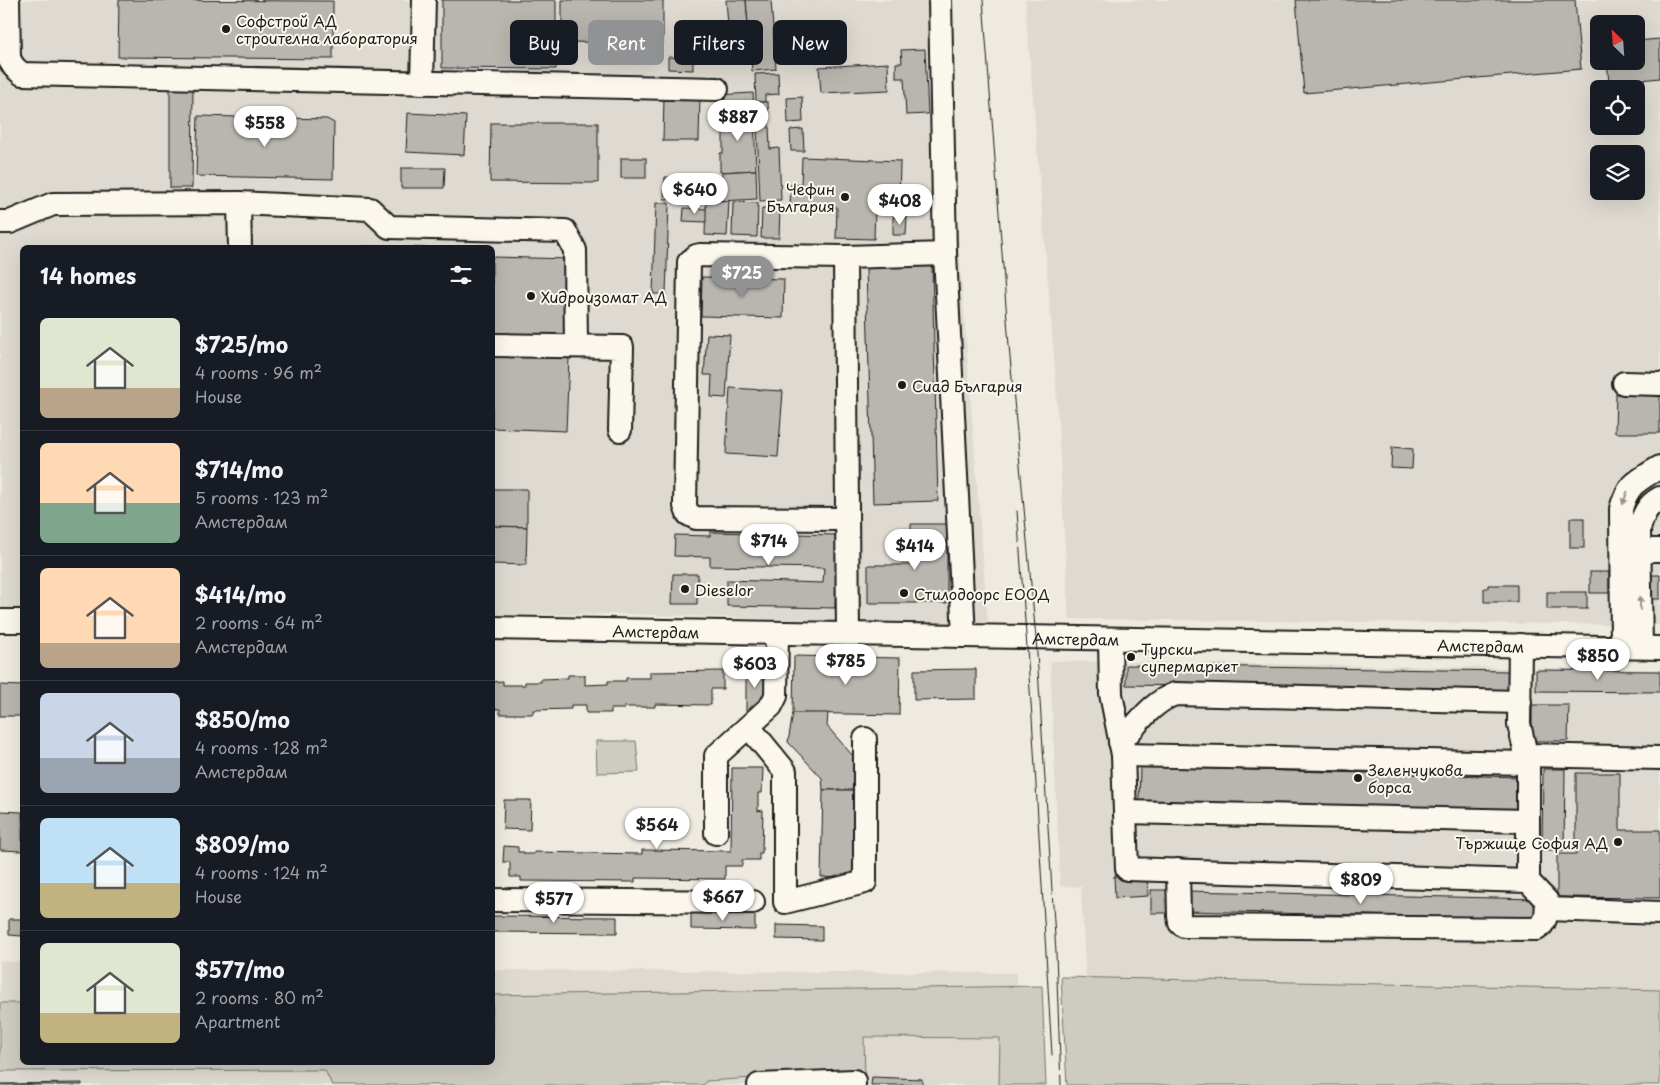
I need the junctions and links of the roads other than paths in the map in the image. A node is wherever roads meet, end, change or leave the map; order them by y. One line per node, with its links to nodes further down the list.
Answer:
1 (8, 0): 4 (street)
2 (424, 0): 4 (street)
3 (940, 0): 9 (street)
4 (422, 83): 5 (street)
5 (717, 89)
6 (239, 203): 7 (street); 8 (street); 12 (street)
7 (5, 222)
8 (240, 245)
9 (945, 254): 10 (street); 26 (street)
10 (845, 257): 18 (street); 18 (street)
11 (495, 345): 12 (street)
12 (576, 346): 15 (street)
13 (1624, 383): 14 (street)
14 (1660, 384)
15 (620, 430)
16 (1660, 467): 29 (street, one-way to 29)
17 (1660, 498): 20 (street)
18 (847, 520): 25 (street)
19 (1660, 550): 20 (street)
20 (1639, 558): 29 (street, one-way to 20)
21 (0, 621): 22 (street)
22 (20, 621)
23 (495, 628): 24 (street, Амстердам)
24 (777, 633): 25 (street, Амстердам); 31 (street)
25 (848, 634): 26 (street, Амстердам)
26 (964, 636): 27 (street, Амстердам)
27 (1110, 639): 28 (street, Амстердам); 33 (street)
28 (1520, 645): 29 (street, Амстердам); 30 (street)
29 (1641, 647)
30 (1520, 702): 33 (street); 35 (street)
31 (749, 727): 32 (street); 38 (street)
32 (866, 739)
33 (1121, 749): 35 (street); 36 (street)
34 (1660, 758): 35 (street)
35 (1527, 759): 37 (street)
36 (1125, 812): 37 (street); 39 (street)
37 (1528, 821): 40 (street)
38 (716, 833)
39 (1178, 870): 40 (street); 43 (street)
40 (1528, 881): 43 (street)
41 (495, 900): 42 (street)
42 (753, 902)
43 (1546, 909): 44 (street)
44 (1660, 913)
45 (759, 1085): 46 (street)
46 (854, 1085)

